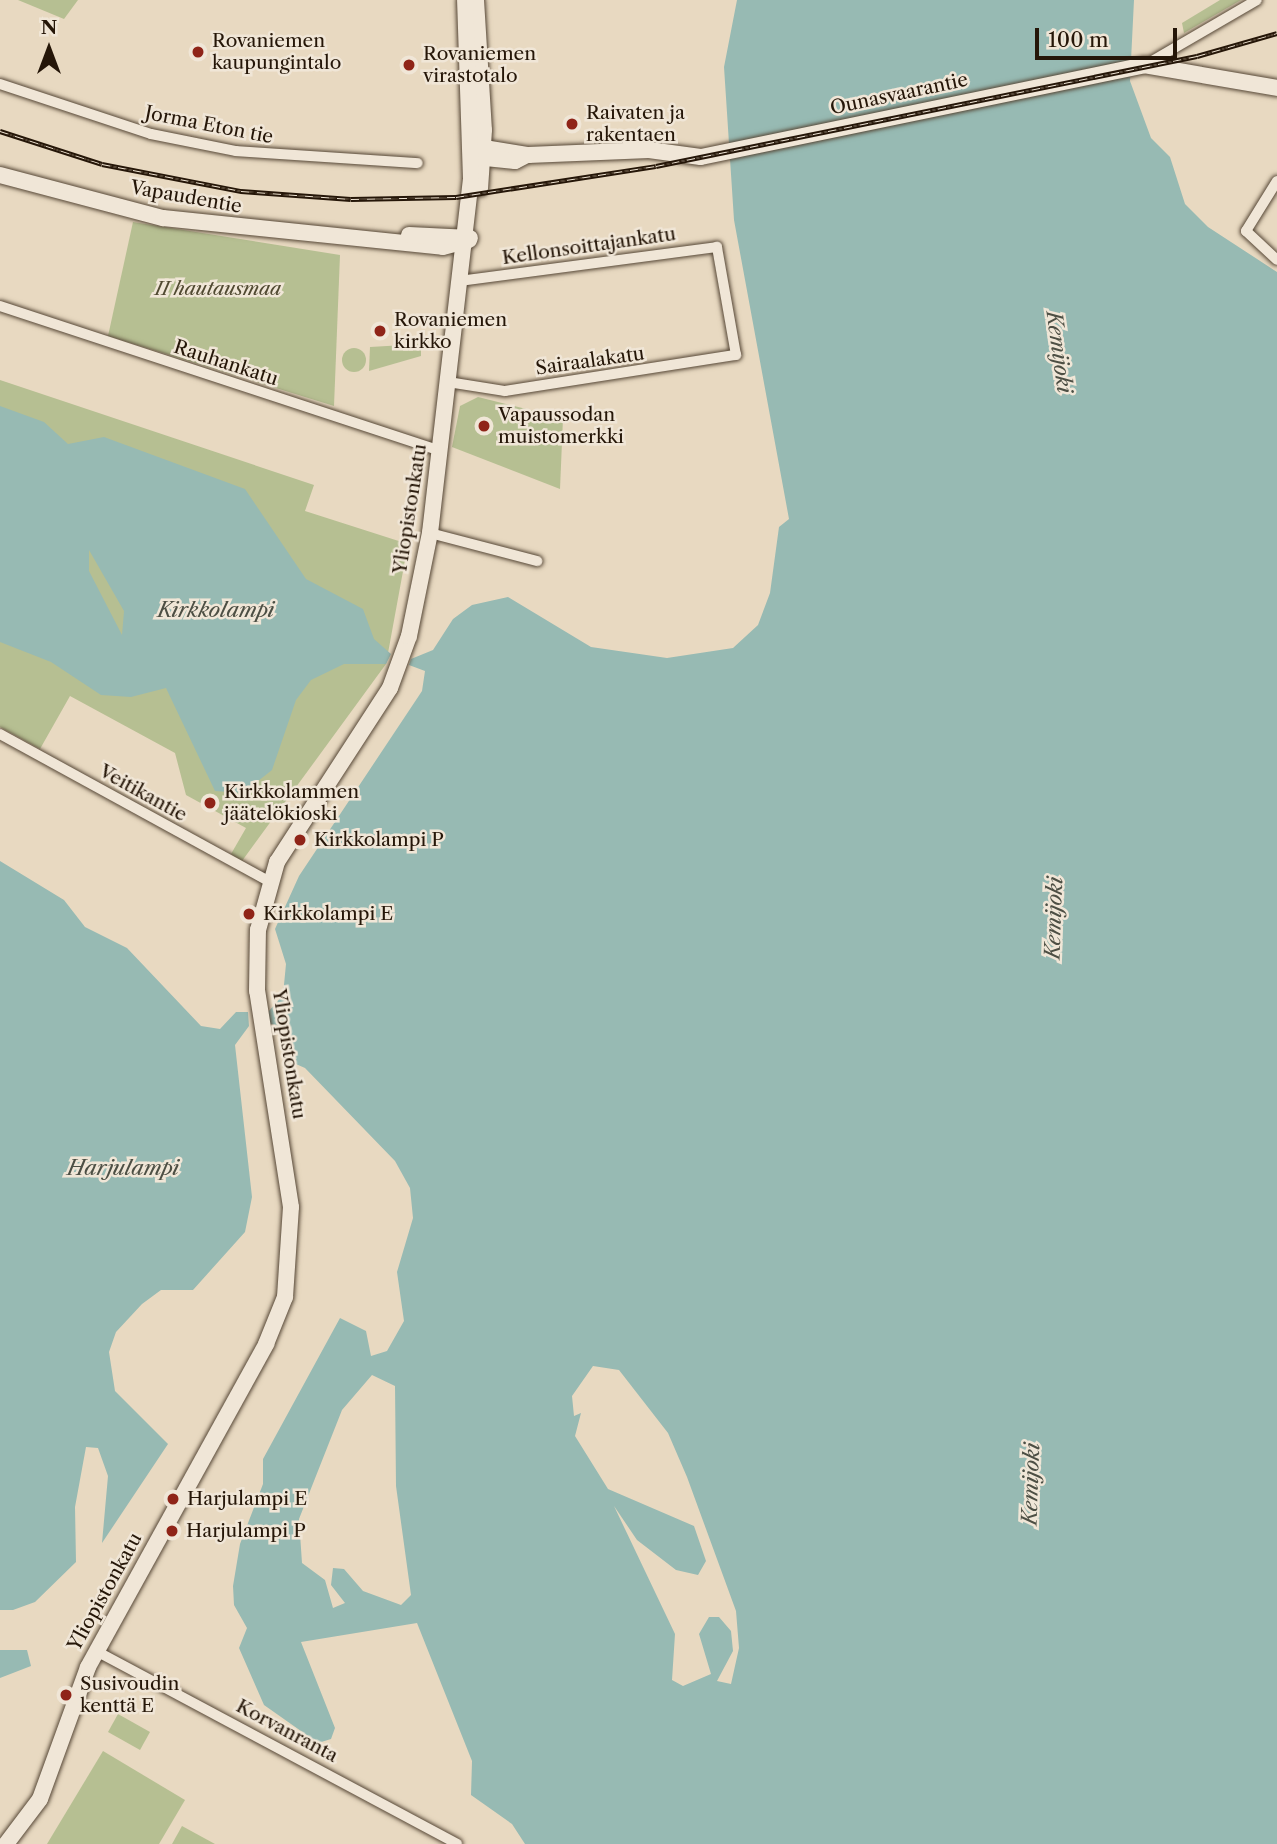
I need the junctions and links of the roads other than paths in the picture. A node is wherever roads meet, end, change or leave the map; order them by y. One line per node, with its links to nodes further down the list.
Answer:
1 (465, 0): 9 (street)
2 (476, 0): 9 (street)
3 (1257, 0): 4 (street)
4 (1175, 50): 5 (street); 6 (street)
5 (1144, 65): 6 (street, Ounasvaarantie); 9 (street, Ounasvaarantie)
6 (1183, 72): 8 (street, Ounasvaarantie)
7 (0, 84): 10 (street, Jorma Eton tie)
8 (1277, 88)
9 (479, 155): 13 (street, Yliopistonkatu)
10 (418, 163)
11 (0, 175): 13 (street, Vapaudentie)
12 (1277, 181): 14 (street)
13 (465, 239): 15 (street, Yliopistonkatu); 17 (street, Yliopistonkatu)
14 (1277, 260)
15 (466, 281): 17 (street, Yliopistonkatu); 18 (street, Kellonsoittajankatu)
16 (0, 306): 20 (street, Rauhankatu)
17 (457, 310): 19 (street, Yliopistonkatu)
18 (736, 355): 19 (street, Sairaalakatu)
19 (448, 382): 20 (street, Yliopistonkatu)
20 (441, 451): 21 (street, Yliopistonkatu)
21 (430, 533): 22 (street); 24 (street, Yliopistonkatu)
22 (537, 561)
23 (0, 734): 24 (street, Veitikantie)
24 (269, 881): 25 (street, Yliopistonkatu)
25 (98, 1652): 26 (street, Yliopistonkatu); 29 (street, Korvanranta)
26 (42, 1788): 27 (street, Yliopistonkatu); 28 (street, Yliopistonkatu)
27 (0, 1837)
28 (6, 1844)
29 (457, 1844)

